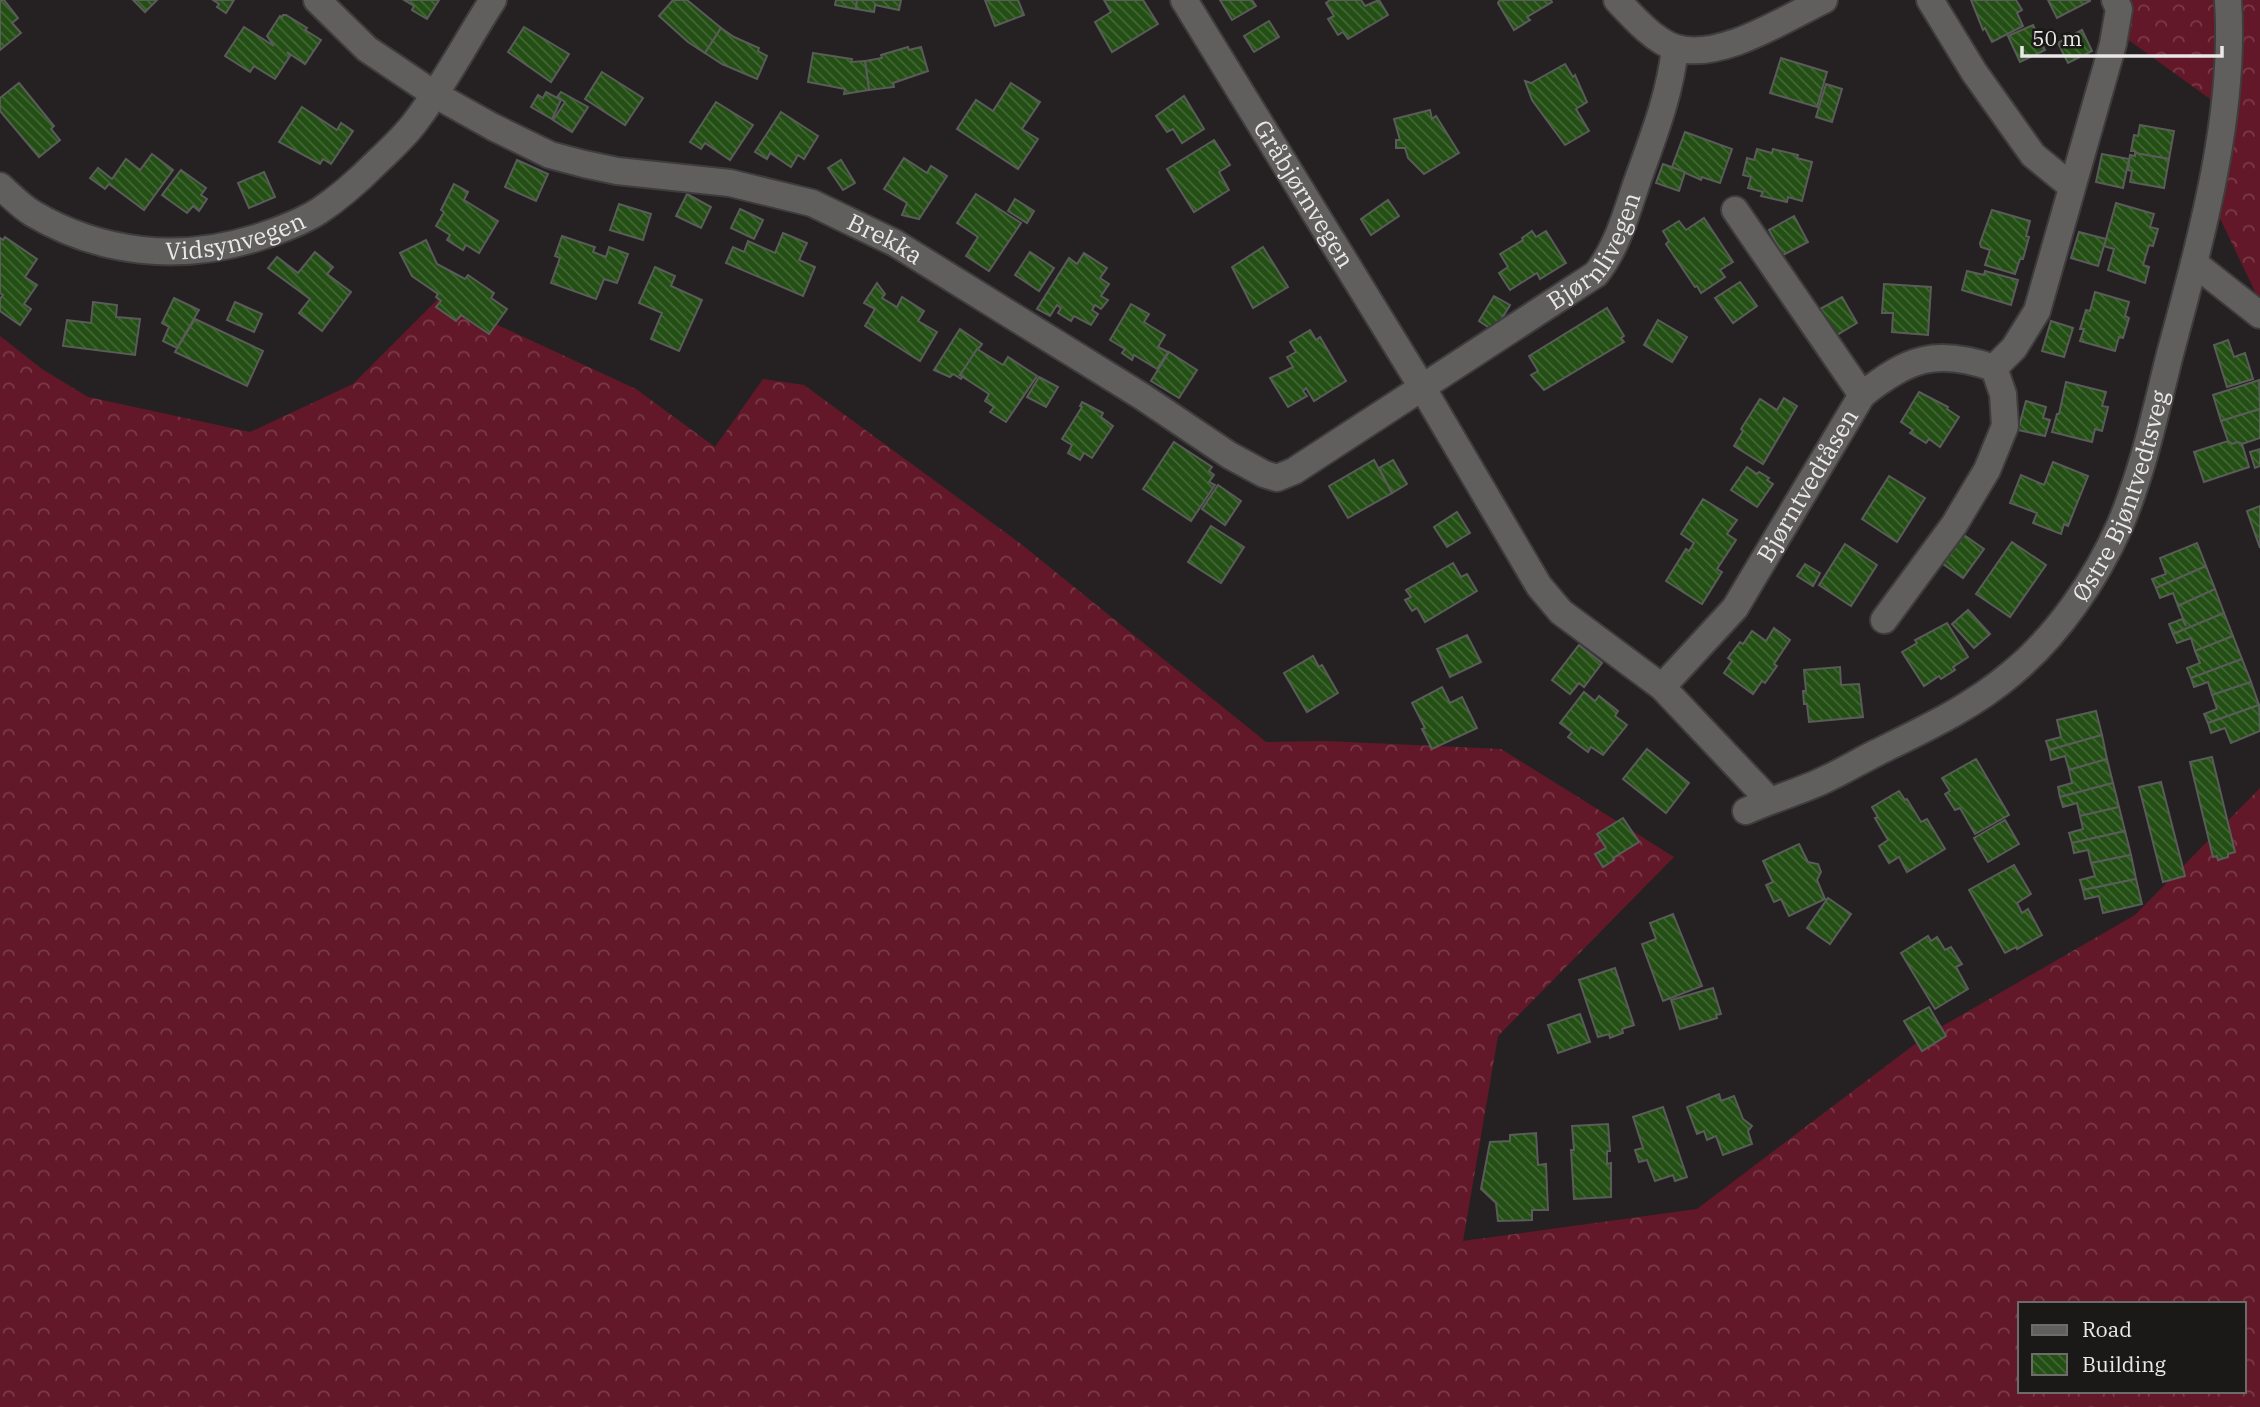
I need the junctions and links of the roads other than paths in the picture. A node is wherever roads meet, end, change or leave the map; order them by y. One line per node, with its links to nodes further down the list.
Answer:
1 (317, 0): 10 (street, Brekka)
2 (493, 0): 10 (street, Vidsynvegen)
3 (1184, 0): 17 (street, Gråbjørnvegen)
4 (1617, 0): 9 (street)
5 (1824, 0): 9 (street)
6 (1930, 0): 12 (street)
7 (2115, 0): 12 (street)
8 (2228, 0): 14 (street, Østre Bjøntvedtsveg)
9 (1675, 48): 17 (street, Bjørnlivegen)
10 (434, 94): 11 (street, Vidsynvegen); 17 (street, Brekka)
11 (0, 186)
12 (2071, 186): 16 (street)
13 (1735, 210): 18 (street)
14 (2194, 263): 15 (street); 20 (street, Østre Bjøntvedtsveg)
15 (2260, 315)
16 (1994, 368): 18 (street, Bjørntvedtåsen); 19 (street)
17 (1422, 387): 20 (street)
18 (1862, 395): 20 (street, Bjørntvedtåsen)
19 (1884, 620)
20 (1662, 687)

